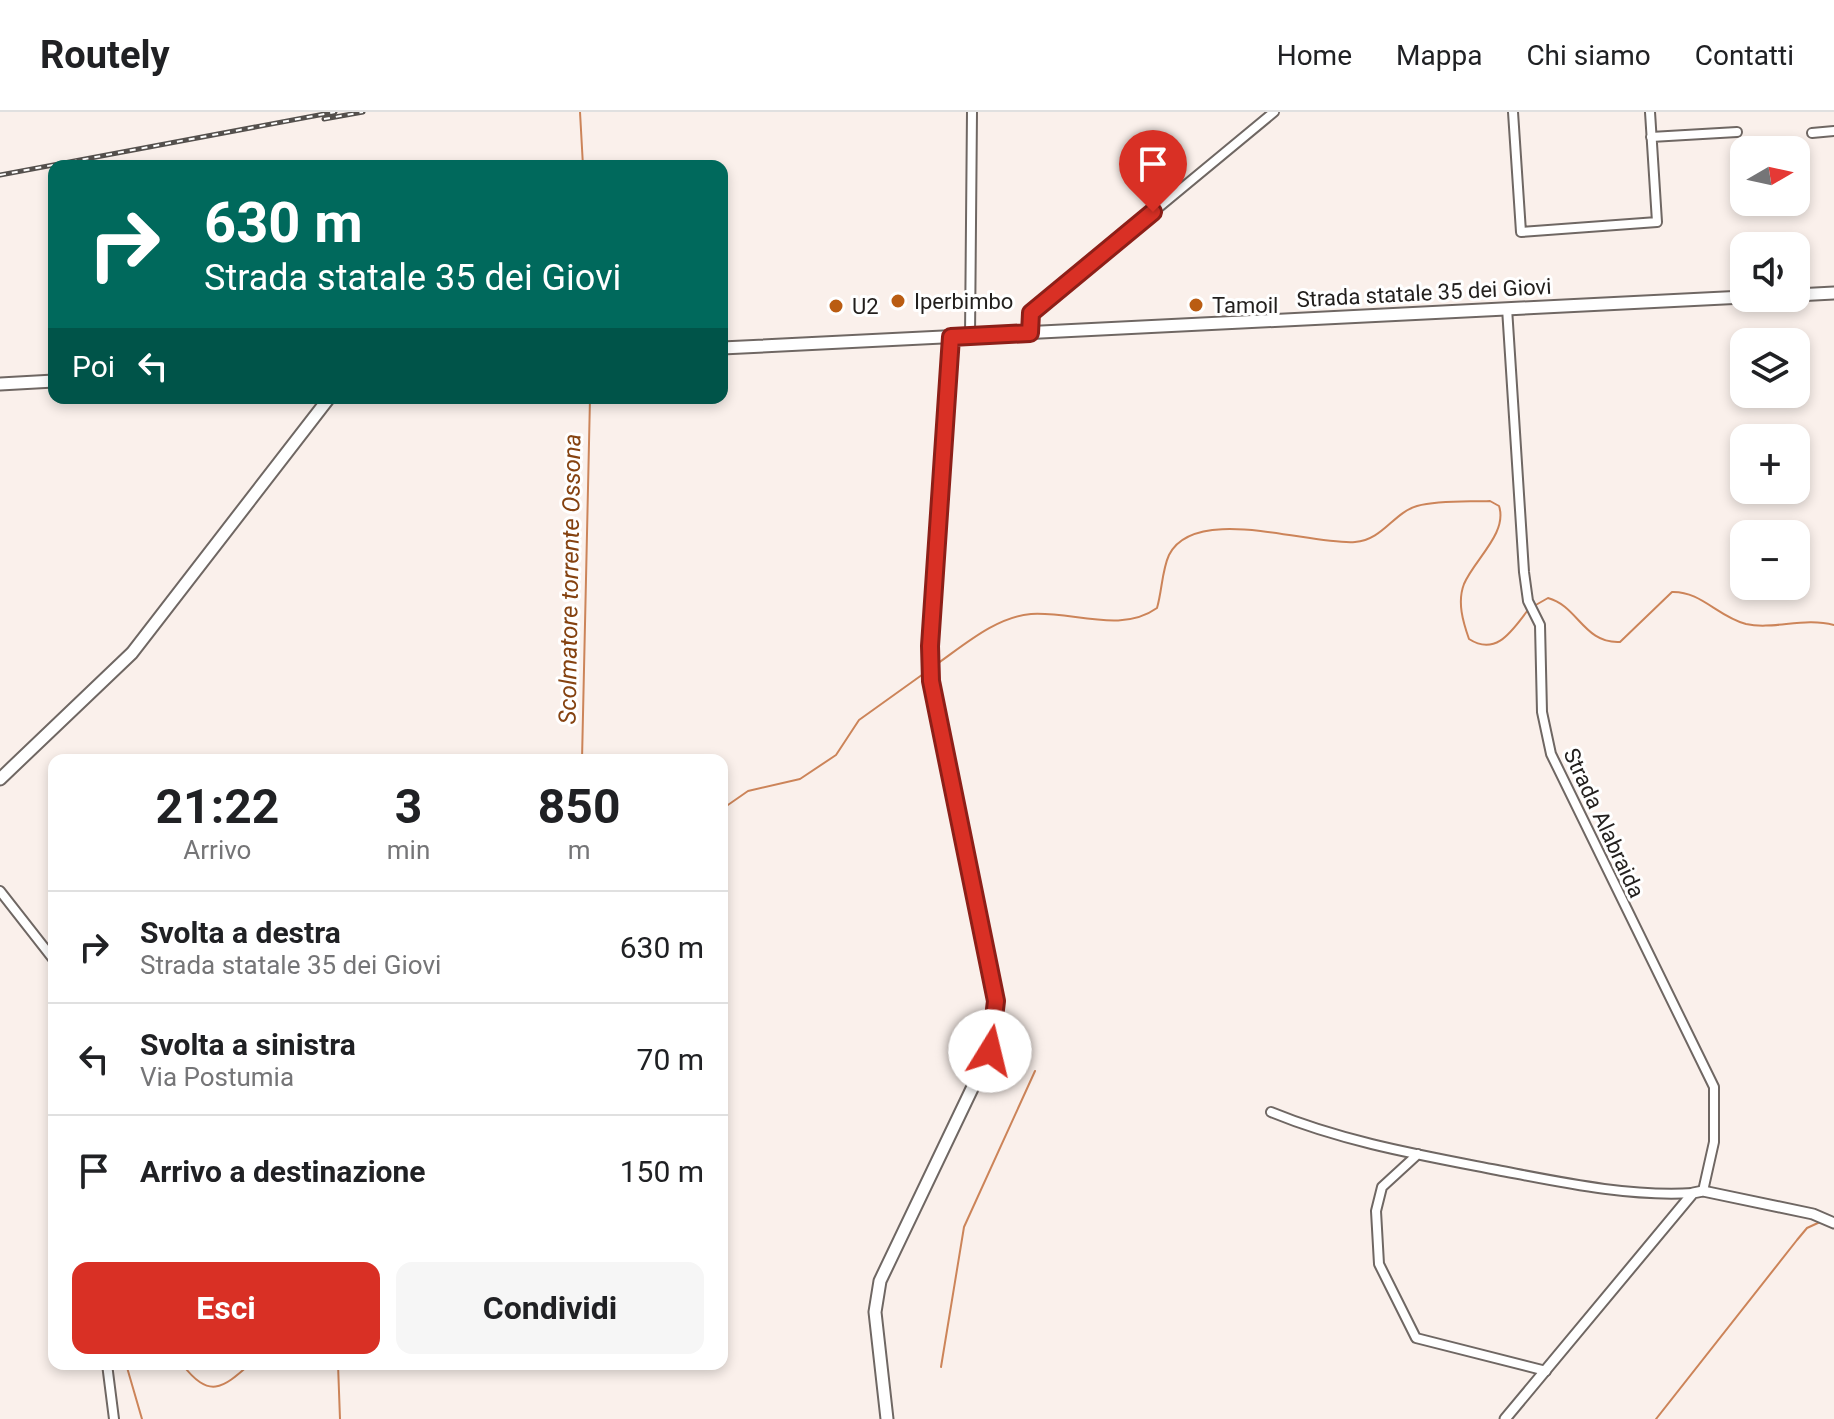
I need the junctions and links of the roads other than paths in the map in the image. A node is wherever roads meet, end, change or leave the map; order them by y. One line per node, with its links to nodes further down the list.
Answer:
1 (972, 112): 14 (street)
2 (1274, 112): 13 (street)
3 (1513, 112): 8 (street)
4 (1650, 112): 8 (street)
5 (1834, 131): 7 (street)
6 (1737, 132): 8 (street)
7 (1812, 133)
8 (1651, 137)
9 (1834, 293): 10 (main road)
10 (1810, 294)
11 (1730, 298): 12 (main road, Strada statale 35 dei Giovi)
12 (1507, 308): 13 (main road, Strada statale 35 dei Giovi); 25 (street, Strada Alabraida)
13 (1030, 333): 14 (main road, Strada statale 35 dei Giovi)
14 (970, 336): 15 (main road, Strada statale 35 dei Giovi)
15 (951, 337): 16 (main road, Strada statale 35 dei Giovi); 30 (main road)
16 (728, 348)
17 (48, 381): 18 (main road)
18 (0, 384)
19 (324, 404): 20 (main road)
20 (0, 779)
21 (0, 891): 22 (street)
22 (48, 952)
23 (1271, 1112): 24 (street)
24 (1418, 1154): 25 (street); 28 (street)
25 (1698, 1192): 26 (street); 28 (street)
26 (1834, 1223)
27 (108, 1370): 29 (street)
28 (1546, 1371): 31 (street)
29 (114, 1419)
30 (887, 1419)
31 (1505, 1419)

